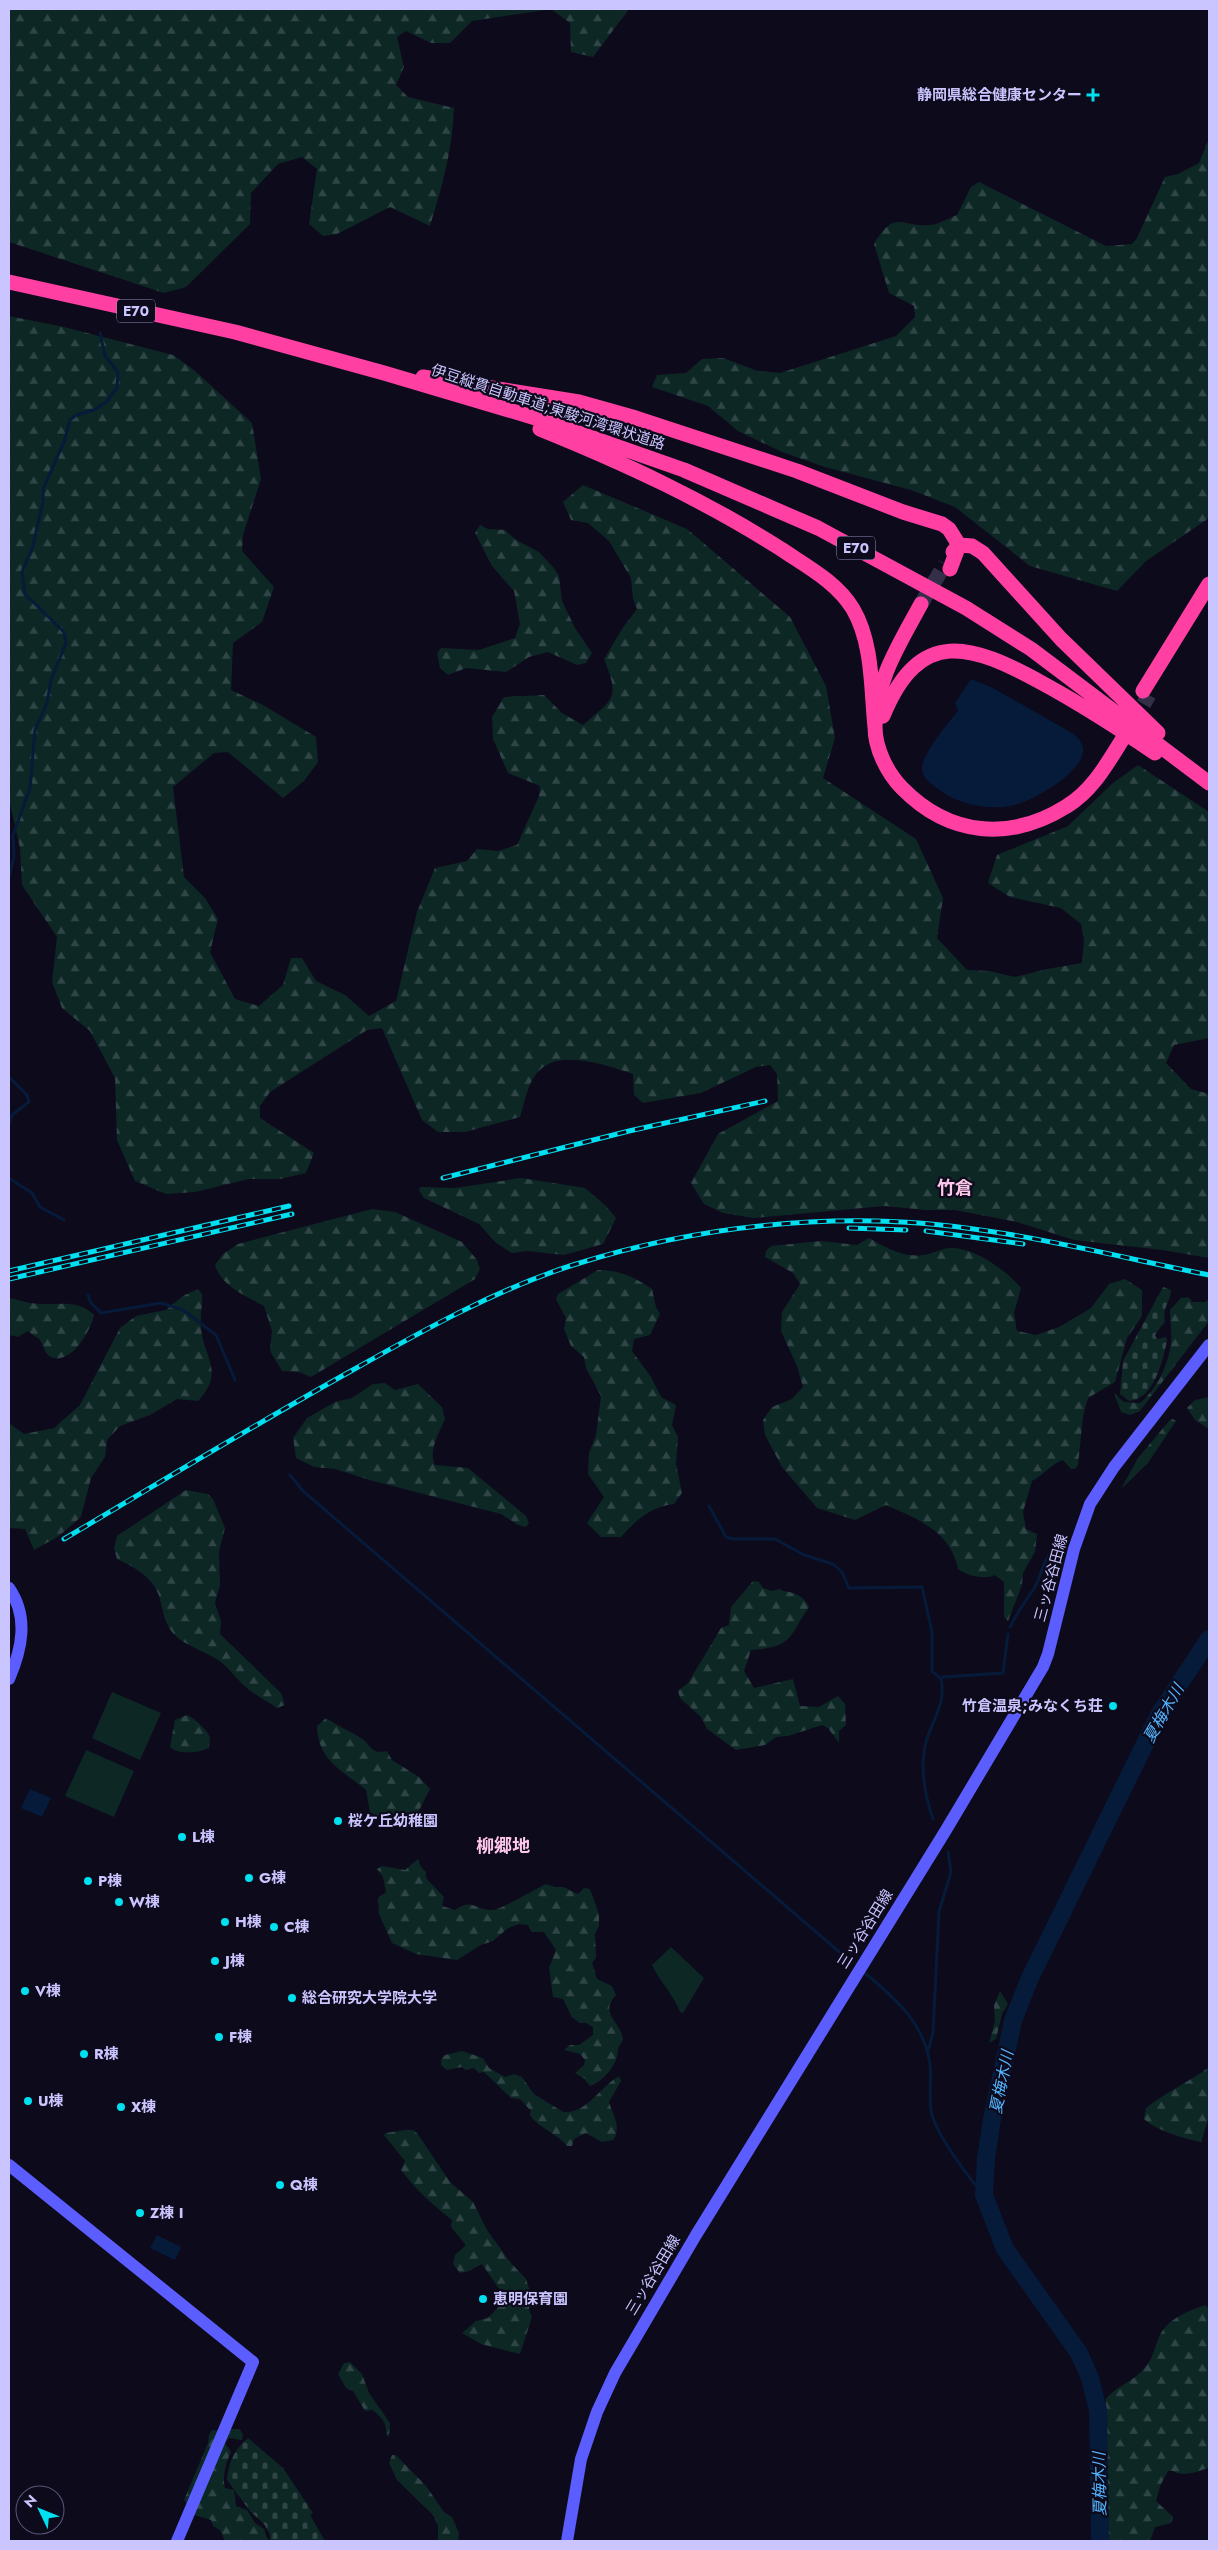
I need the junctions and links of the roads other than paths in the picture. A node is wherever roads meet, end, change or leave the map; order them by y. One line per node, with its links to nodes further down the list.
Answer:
1 (11, 283): 2 (highway, 伊豆縦貫自動車道;東駿河湾環状道路 / E70)
2 (384, 373): 3 (highway, 伊豆縦貫自動車道;東駿河湾環状道路 / E70); 4 (highway)
3 (460, 396): 9 (highway); 11 (highway, 伊豆縦貫自動車道;東駿河湾環状道路 / E70)
4 (959, 546): 5 (highway); 11 (highway)
5 (947, 566)
6 (1209, 584): 7 (highway)
7 (1209, 601)
8 (924, 606): 9 (highway)
9 (879, 722): 10 (highway); 12 (highway)
10 (1119, 737)
11 (1209, 782)
12 (1209, 792)
13 (1209, 1345): 18 (main road, 三ッ谷谷田線)
14 (9, 1588): 15 (main road)
15 (9, 1679)
16 (9, 2165): 17 (main road)
17 (177, 2541)
18 (567, 2541)

